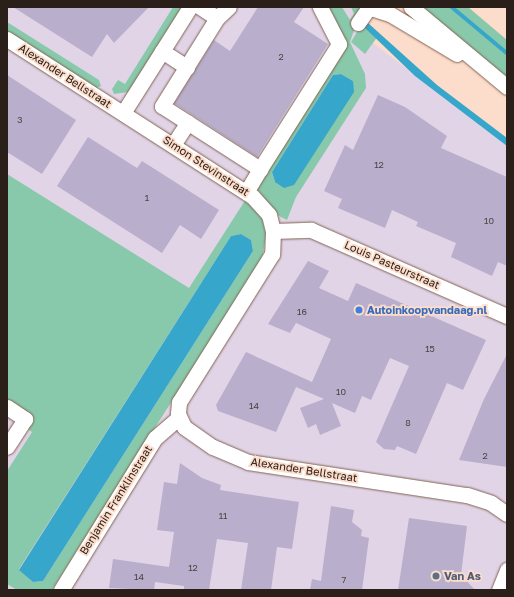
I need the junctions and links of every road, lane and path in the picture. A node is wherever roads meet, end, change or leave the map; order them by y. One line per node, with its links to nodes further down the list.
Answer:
1 (190, 7): 10 (street)
2 (200, 7): 7 (street)
3 (229, 7): 7 (street)
4 (320, 7): 17 (street)
5 (368, 7): 8 (street); 11 (street)
6 (411, 7): 11 (street)
7 (217, 18): 12 (street)
8 (358, 23)
9 (7, 39): 14 (street, Alexander Bellstraat)
10 (162, 51): 12 (street); 14 (street)
11 (470, 58): 13 (street)
12 (187, 67): 15 (street)
13 (507, 87)
14 (123, 113): 16 (street, Simon Stevinstraat)
15 (188, 122): 16 (street); 17 (street)
16 (173, 145): 18 (street, Simon Stevinstraat)
17 (260, 168): 18 (street)
18 (246, 192): 19 (street, Simon Stevinstraat)
19 (274, 232): 20 (street, Louis Pasteurstraat); 22 (street)
20 (507, 316)
21 (7, 407): 23 (street)
22 (178, 418): 24 (street, Alexander Bellstraat); 26 (street, Benjamin Franklinstraat)
23 (7, 447)
24 (507, 514)
25 (507, 570): 27 (street)
26 (61, 590)
27 (499, 590)

